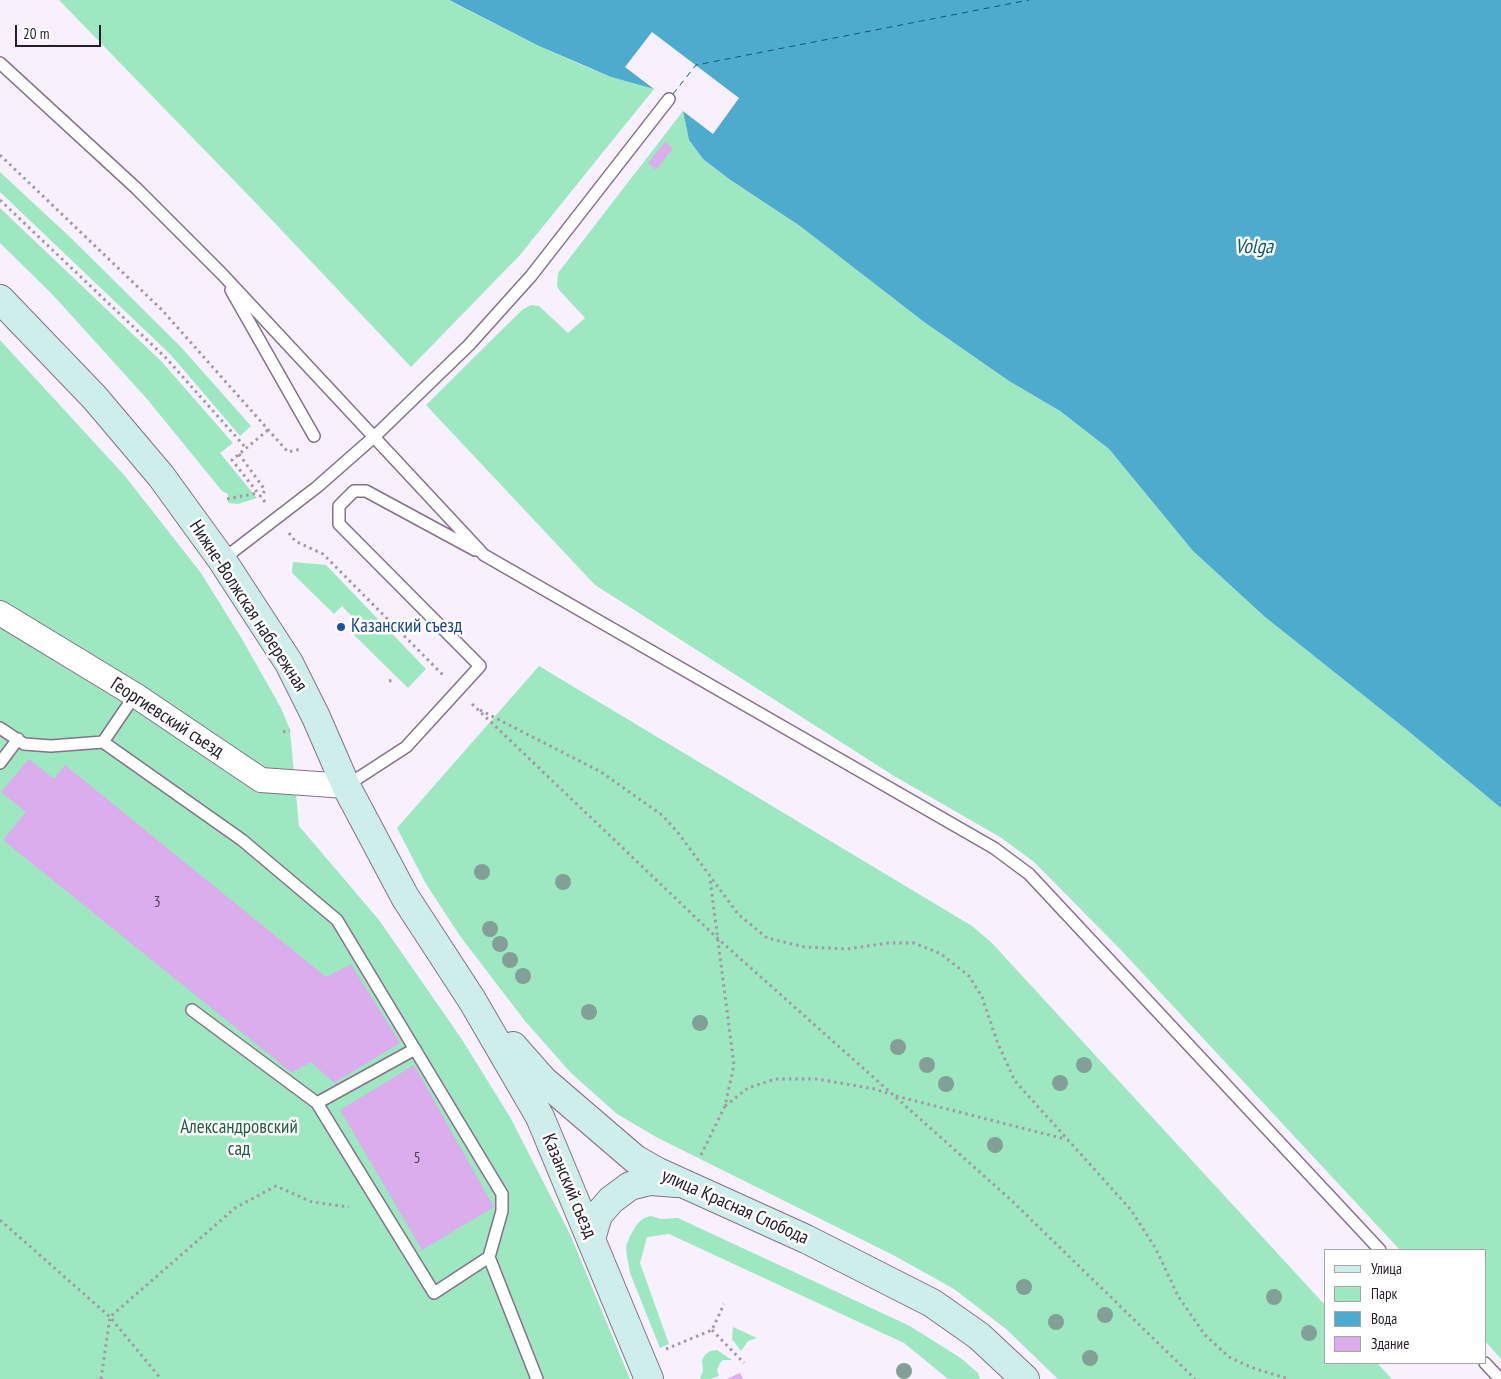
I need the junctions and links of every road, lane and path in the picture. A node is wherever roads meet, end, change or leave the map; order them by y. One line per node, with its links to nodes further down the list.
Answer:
1 (0, 63): 5 (lane)
2 (669, 99): 9 (lane)
3 (0, 155): 7 (path)
4 (0, 200): 10 (path)
5 (222, 274): 8 (lane); 9 (lane)
6 (0, 299): 17 (main road, Нижне-Волжская набережная)
7 (268, 430): 10 (path); 11 (path)
8 (314, 436)
9 (374, 436): 16 (lane); 17 (lane)
10 (246, 448): 12 (path)
11 (288, 452)
12 (239, 454): 13 (path); 14 (path)
13 (261, 497)
14 (227, 498)
15 (295, 541): 19 (path)
16 (484, 555): 19 (lane); 43 (lane)
17 (222, 560): 28 (main road, Нижне-Волжская набережная)
18 (0, 613): 20 (street, Георгиевский съезд)
19 (458, 690): 21 (path); 28 (lane)
20 (135, 695): 26 (lane); 28 (street, Георгиевский съезд)
21 (475, 707): 29 (path); 30 (path)
22 (0, 728): 25 (lane)
23 (290, 730): 24 (path)
24 (283, 732)
25 (18, 740): 26 (lane); 27 (lane)
26 (104, 742): 33 (lane)
27 (0, 763)
28 (346, 786): 31 (main road, Нижне-Волжская набережная)
29 (710, 878): 30 (path); 37 (path)
30 (716, 937): 34 (path); 36 (path)
31 (472, 1000): 39 (main road, улица Красная Слобода); 42 (main road, Казанский съезд)
32 (192, 1010): 35 (lane)
33 (415, 1049): 35 (lane); 44 (lane)
34 (894, 1095): 36 (path); 37 (path); 56 (path)
35 (317, 1103): 44 (lane)
36 (725, 1106): 38 (path)
37 (1065, 1139): 57 (path)
38 (701, 1155)
39 (686, 1185): 42 (main road); 55 (main road, улица Красная Слобода)
40 (349, 1207): 46 (path)
41 (0, 1220): 46 (path)
42 (591, 1239): 54 (main road, Казанский съезд)
43 (1379, 1249)
44 (489, 1257): 53 (lane)
45 (724, 1304): 47 (path)
46 (110, 1316): 51 (path); 52 (path)
47 (712, 1330): 48 (path); 49 (path)
48 (658, 1352)
49 (744, 1363)
50 (1486, 1363): 58 (lane)
51 (101, 1379)
52 (161, 1379)
53 (537, 1379)
54 (649, 1379)
55 (1025, 1379)
56 (1195, 1379)
57 (1289, 1379)
58 (1500, 1379)

